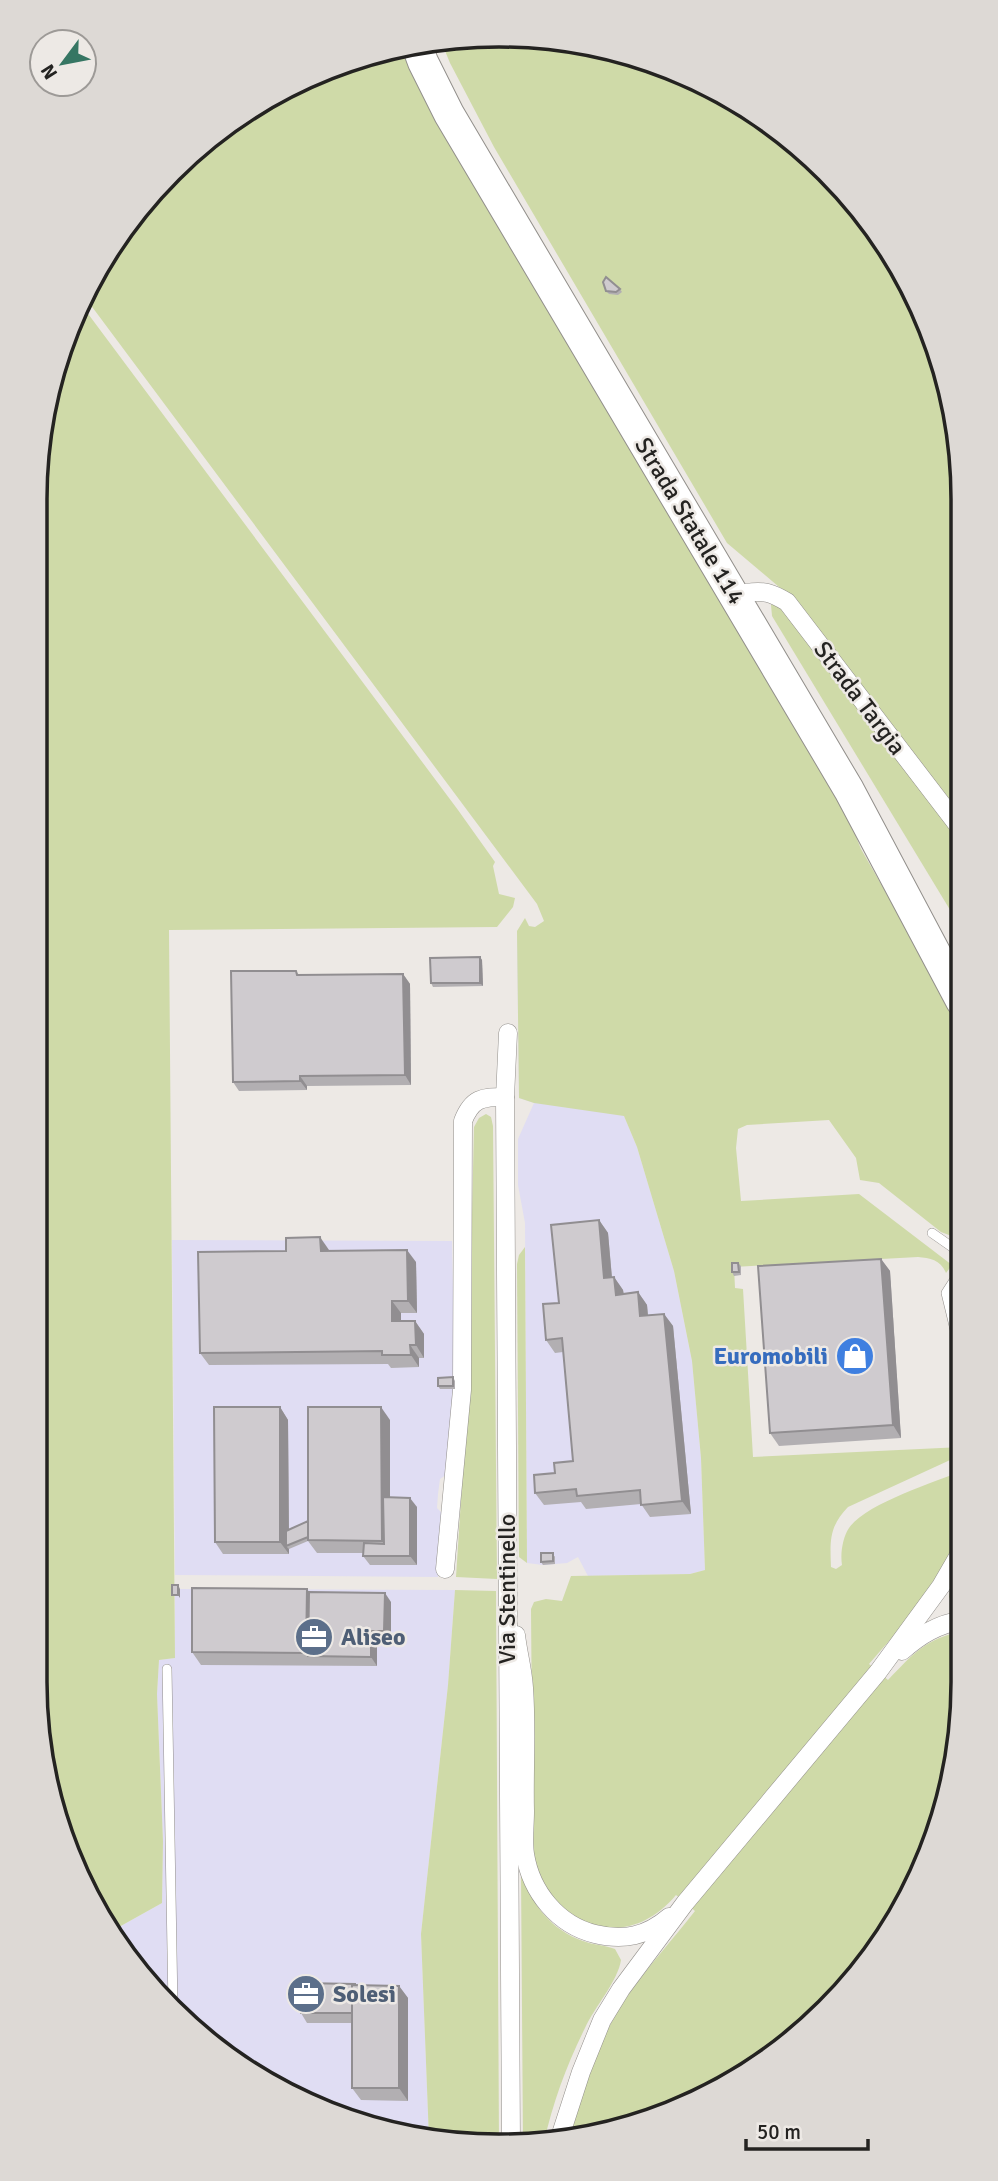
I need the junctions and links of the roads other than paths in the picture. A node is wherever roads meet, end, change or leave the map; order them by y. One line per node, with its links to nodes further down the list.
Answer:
1 (435, 52): 3 (main road, Strada Statale 114)
2 (420, 54): 6 (main road, Strada Statale 114)
3 (746, 593): 4 (street, Strada Targia); 5 (main road, Strada Statale 114)
4 (951, 816)
5 (951, 940)
6 (951, 982)
7 (508, 1033): 8 (street, Via Stentinello)
8 (505, 1097): 14 (street); 15 (street, Via Stentinello)
9 (932, 1233): 10 (lane)
10 (951, 1246)
11 (951, 1285): 12 (lane)
12 (951, 1314)
13 (951, 1568): 18 (street)
14 (445, 1569)
15 (507, 1579): 19 (street); 22 (street, Via Stentinello)
16 (951, 1623): 18 (street)
17 (167, 1669): 20 (lane)
18 (878, 1672): 19 (street)
19 (685, 1903): 21 (street)
20 (173, 1994)
21 (562, 2129)
22 (511, 2134)

